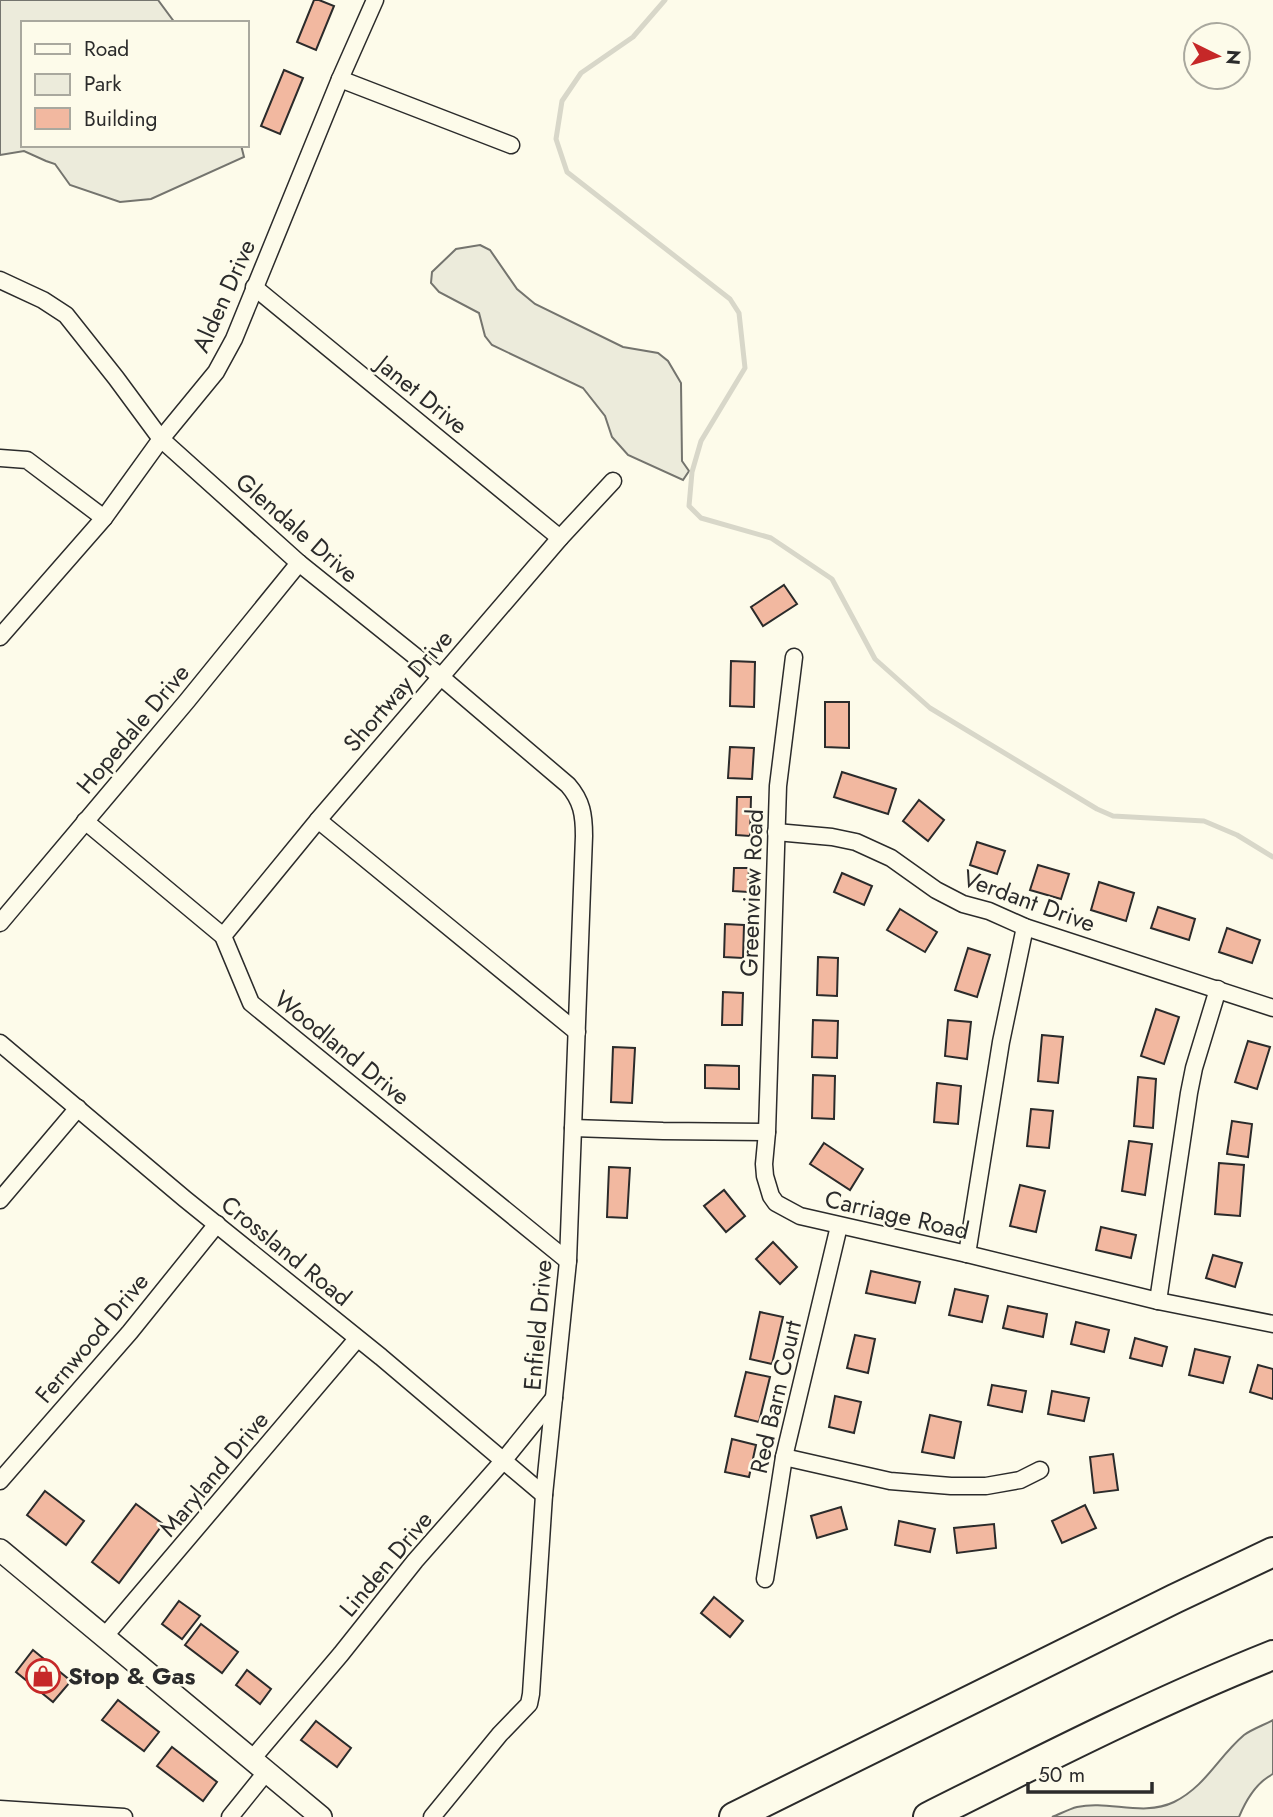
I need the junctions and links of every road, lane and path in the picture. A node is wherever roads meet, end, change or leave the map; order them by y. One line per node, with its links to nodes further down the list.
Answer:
1 (376, 0): 2 (street, Alden Drive)
2 (340, 79): 3 (street); 5 (street, Alden Drive)
3 (511, 145)
4 (0, 280): 6 (street, Glendale Drive)
5 (254, 287): 6 (street, Alden Drive); 10 (street, Janet Drive)
6 (161, 439): 9 (street, Alden Drive); 11 (street, Glendale Drive)
7 (0, 458): 9 (street)
8 (613, 481): 10 (street, Shortway Drive)
9 (104, 518): 12 (street, Alden Drive)
10 (560, 538): 14 (street, Shortway Drive)
11 (299, 563): 14 (street, Glendale Drive); 17 (street, Hopedale Drive)
12 (0, 637)
13 (794, 657): 18 (street, Greenview Road)
14 (441, 677): 15 (street, Glendale Drive); 16 (street, Shortway Drive)
15 (579, 801): 24 (street, Enfield Drive)
16 (318, 820): 21 (street, Shortway Drive); 24 (street)
17 (85, 821): 19 (street, Hopedale Drive); 21 (street, Woodland Drive)
18 (776, 832): 20 (street, Verdant Drive); 28 (street, Greenview Road)
19 (0, 923)
20 (1025, 926): 22 (street, Verdant Drive); 32 (street)
21 (223, 936): 33 (street, Woodland Drive)
22 (1218, 989): 23 (street, Verdant Drive); 34 (street)
23 (1273, 1008)
24 (577, 1032): 27 (street, Enfield Drive)
25 (0, 1043): 26 (street, Crossland Road)
26 (78, 1108): 29 (street); 30 (street, Crossland Road)
27 (573, 1128): 28 (street); 33 (street, Enfield Drive)
28 (767, 1132): 31 (street, Carriage Road)
29 (0, 1200)
30 (217, 1224): 36 (street, Crossland Road); 41 (street, Fernwood Drive)
31 (839, 1226): 32 (street, Carriage Road); 38 (street, Red Barn Court)
32 (967, 1254): 34 (street, Carriage Road)
33 (568, 1261): 37 (street, Enfield Drive)
34 (1158, 1301): 35 (street, Carriage Road)
35 (1273, 1324)
36 (358, 1339): 39 (street, Crossland Road); 46 (street, Maryland Drive)
37 (555, 1397): 39 (street, Linden Drive); 42 (street, Enfield Drive)
38 (784, 1457): 40 (street); 45 (street, Red Barn Court)
39 (503, 1461): 42 (street, Crossland Road); 48 (street, Linden Drive)
40 (1040, 1470)
41 (0, 1481)
42 (544, 1495): 53 (street, Enfield Drive)
43 (0, 1550): 46 (main road)
44 (1273, 1552): 54 (highway)
45 (765, 1579)
46 (104, 1637): 48 (main road)
47 (1273, 1655): 55 (highway)
48 (260, 1765): 51 (street, Linden Drive); 52 (main road)
49 (0, 1809): 50 (street)
50 (124, 1817)
51 (230, 1817)
52 (321, 1817)
53 (432, 1817)
54 (734, 1817)
55 (928, 1817)

